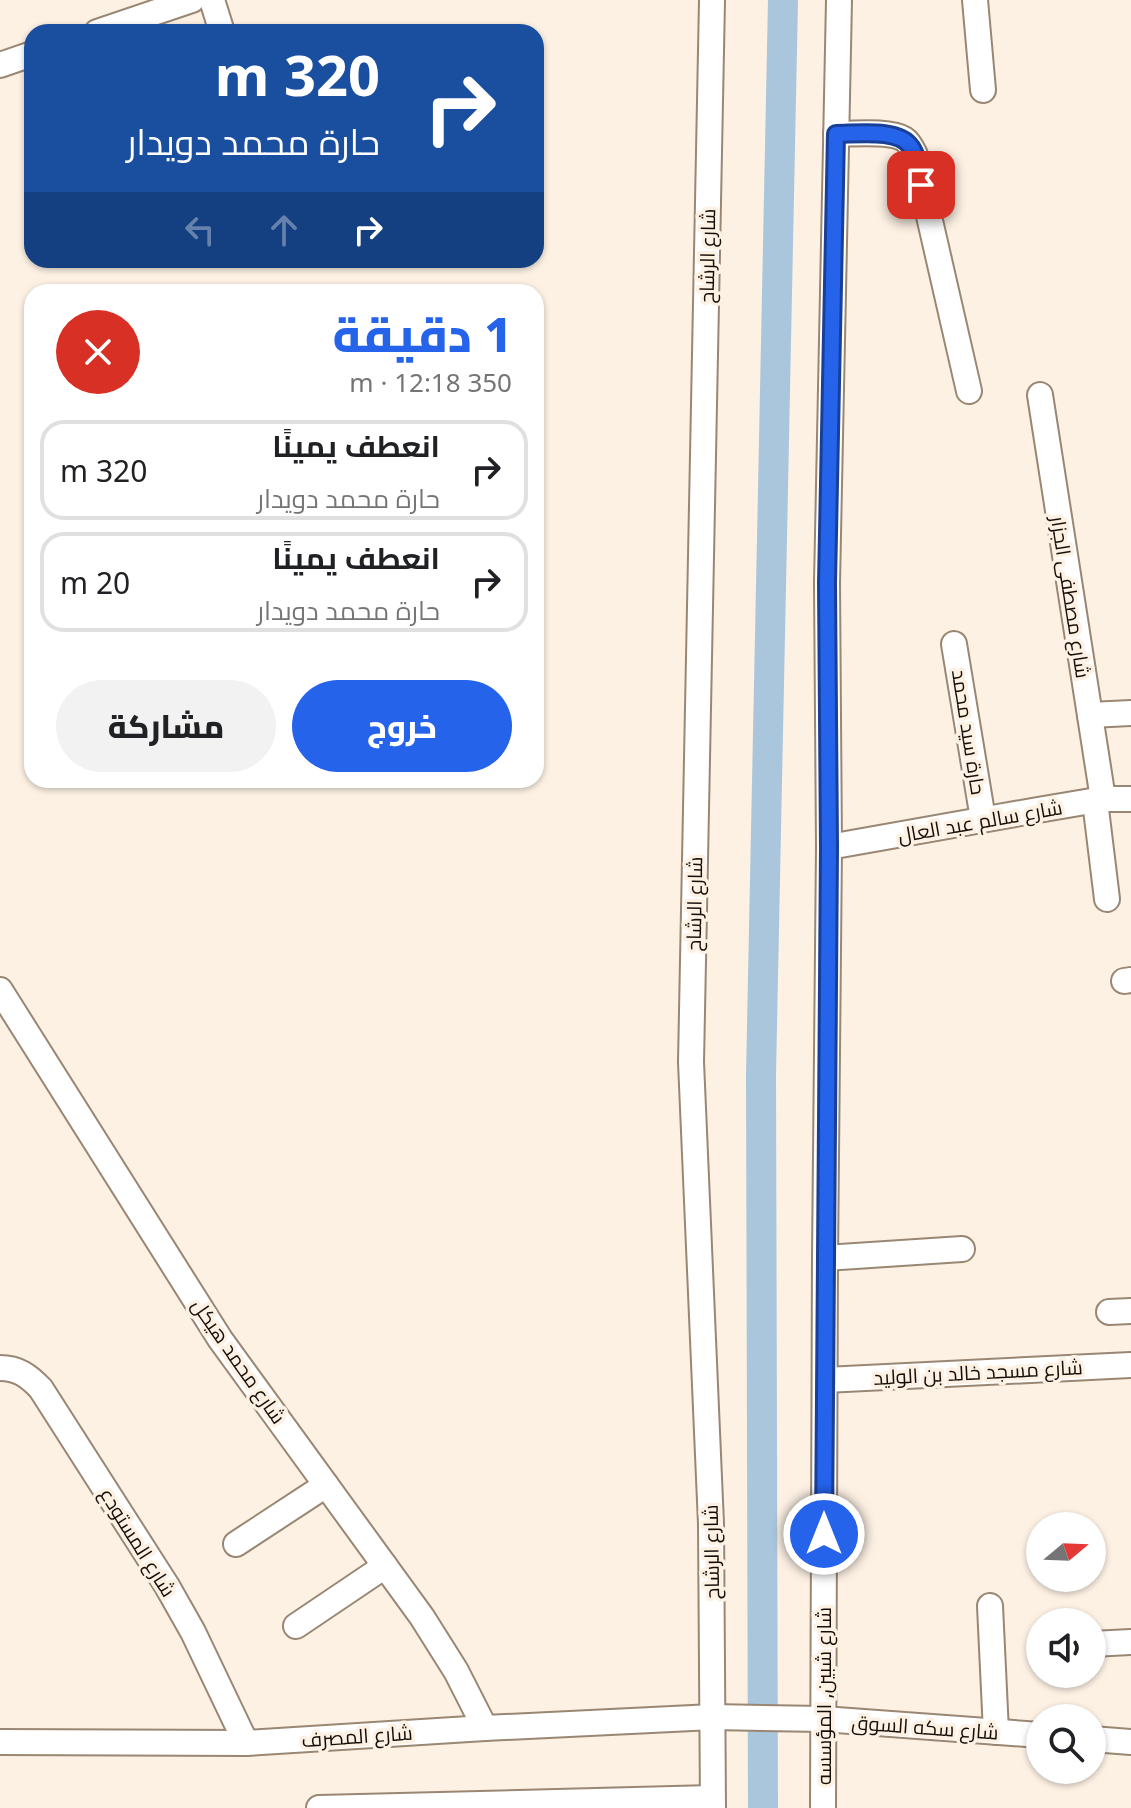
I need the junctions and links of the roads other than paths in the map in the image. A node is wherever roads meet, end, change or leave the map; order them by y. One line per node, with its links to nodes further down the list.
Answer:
1 (192, 0): 6 (street)
2 (212, 0): 7 (street)
3 (712, 0): 35 (street, شارع الرشاح)
4 (839, 0): 11 (street, شارع شبين, المؤسسه)
5 (975, 0): 10 (street)
6 (121, 24)
7 (220, 24)
8 (24, 57): 9 (street)
9 (0, 65)
10 (983, 90)
11 (836, 134): 12 (street); 20 (street, شارع شبين, المؤسسه)
12 (969, 391)
13 (1040, 395): 16 (street, شارع مصطفى الجزار)
14 (954, 644): 19 (street, حارة سيد محمد)
15 (1131, 713): 16 (street)
16 (1090, 715): 18 (street, شارع مصطفى الجزار)
17 (1131, 799): 18 (street, شارع سالم عبد العال)
18 (1099, 800): 19 (street, شارع سالم عبد العال); 21 (street, شارع مصطفى الجزار)
19 (983, 819): 20 (street, شارع سالم عبد العال)
20 (829, 847): 24 (street, شارع شبين, المؤسسه)
21 (1107, 899)
22 (0, 990): 28 (street, شارع محمد هيكل)
23 (962, 1249): 24 (street)
24 (825, 1258): 27 (street, شارع شبين, المؤسسه)
25 (1131, 1365): 27 (street, شارع مسجد خالد بن الوليد)
26 (0, 1368): 43 (street, شارع المستودع)
27 (825, 1380): 36 (street, شارع شبين, المؤسسه)
28 (326, 1485): 29 (street); 30 (street, شارع محمد هيكل)
29 (236, 1544)
30 (385, 1566): 32 (street); 37 (street, شارع محمد هيكل)
31 (990, 1606): 38 (street)
32 (296, 1626)
33 (1131, 1642): 34 (street)
34 (1106, 1643)
35 (713, 1717): 36 (street, شارع سكه السوق); 37 (street, شارع المصرف); 44 (street, شارع الرشاح)
36 (823, 1719): 38 (street, شارع سكه السوق); 46 (street, شارع شبين, المؤسسه)
37 (485, 1728): 43 (street, شارع المصرف)
38 (996, 1732): 39 (street, شارع سكه السوق)
39 (1026, 1734)
40 (1106, 1740): 42 (street)
41 (0, 1742): 43 (street, شارع المصرف)
42 (1131, 1742)
43 (246, 1743)
44 (712, 1803): 45 (street)
45 (319, 1808)
46 (823, 1808)

